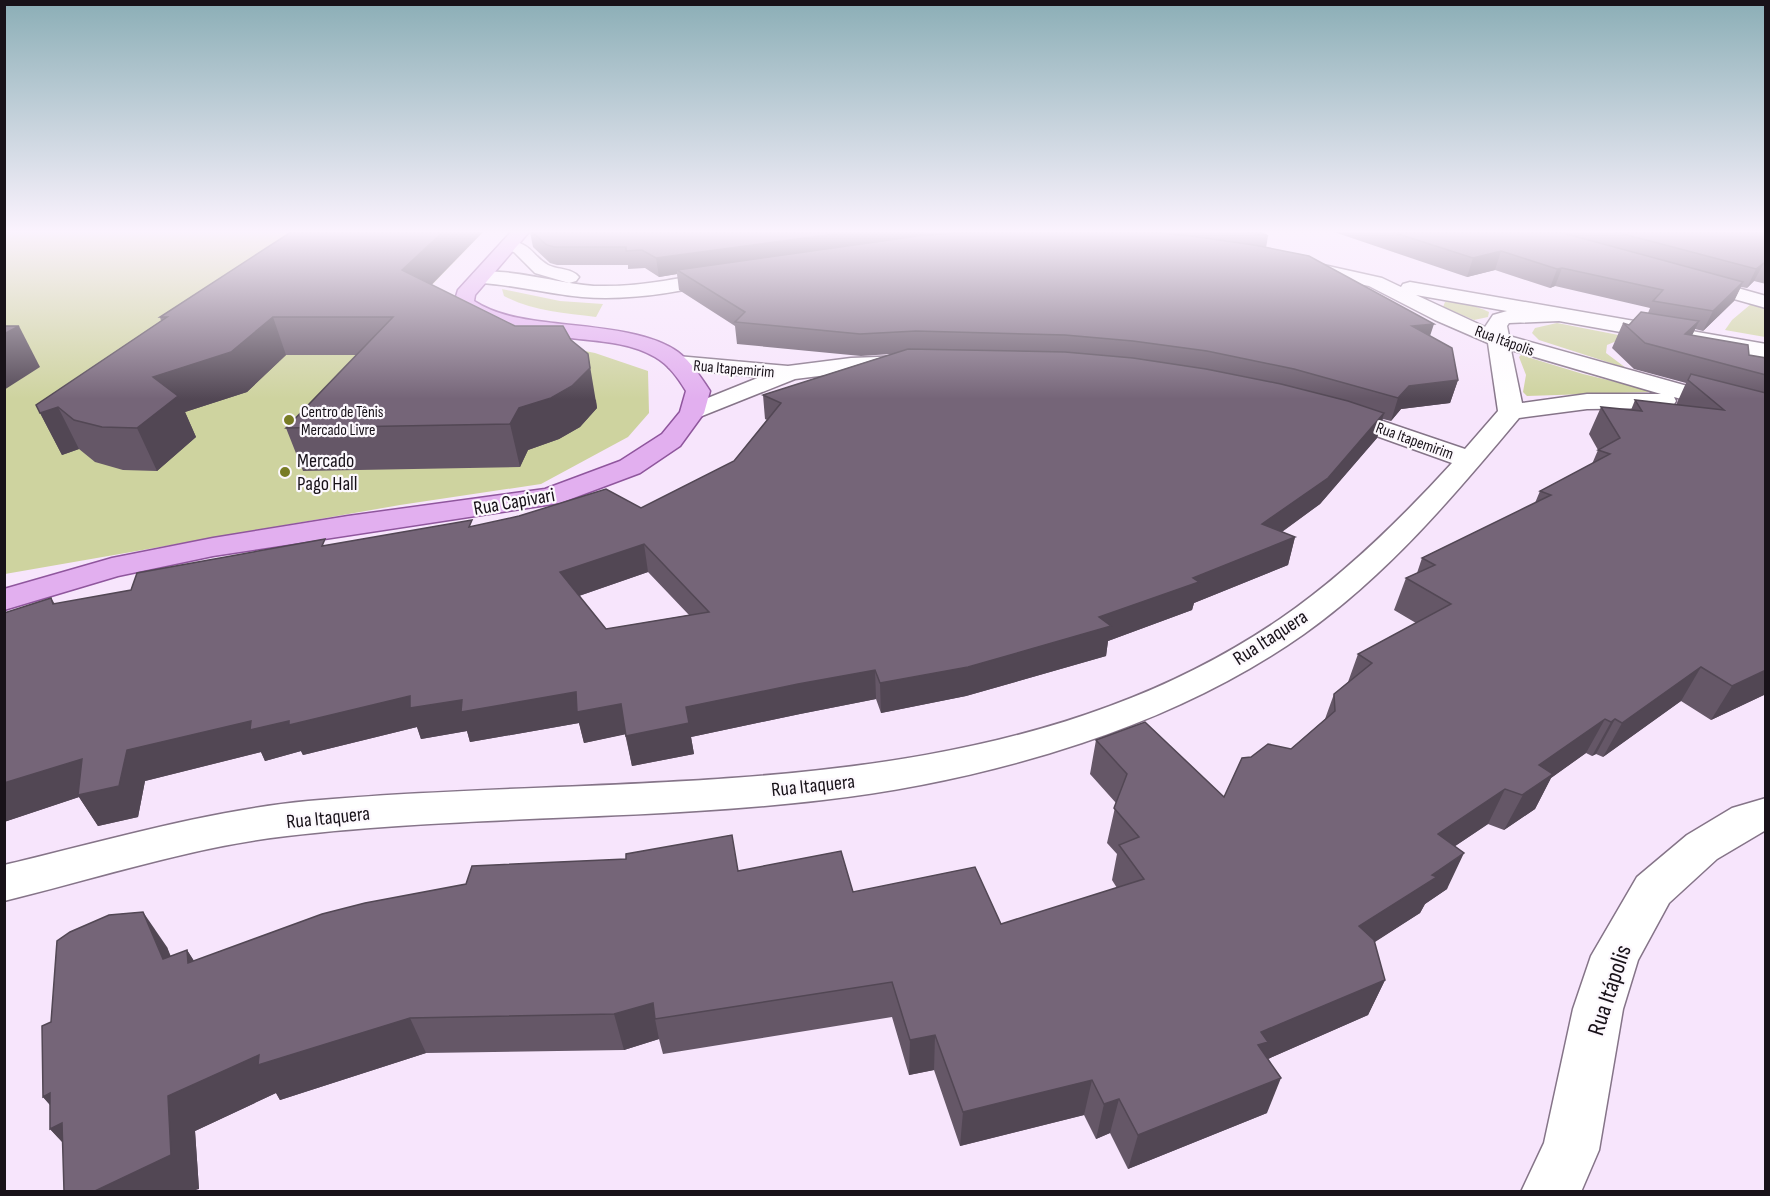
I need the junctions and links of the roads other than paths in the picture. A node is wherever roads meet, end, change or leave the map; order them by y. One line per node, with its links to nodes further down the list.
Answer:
1 (471, 288): 15 (main road)
2 (563, 288): 8 (street)
3 (632, 288): 8 (street)
4 (649, 288): 8 (street)
5 (1387, 288): 11 (street, Rua Itápolis)
6 (1409, 288): 9 (street)
7 (1715, 288): 10 (street)
8 (642, 289)
9 (1445, 294): 11 (street); 12 (street)
10 (1766, 302)
11 (1424, 307): 13 (street, Rua Itápolis)
12 (1556, 315): 13 (street); 14 (street)
13 (1499, 340): 18 (street, Rua Itápolis); 20 (street)
14 (1766, 351)
15 (677, 363): 17 (street, Rua Itapemirim); 21 (main road)
16 (927, 363): 17 (street, Rua Itapemirim)
17 (790, 373): 21 (street, Rua Itapemirim)
18 (1726, 406): 20 (street); 22 (street, Rua Itápolis)
19 (1320, 410): 23 (street, Rua Itapemirim)
20 (1510, 412): 23 (street, Rua Itaquera)
21 (692, 413): 24 (main road, Rua Capivari)
22 (1766, 416)
23 (1470, 460): 26 (street, Rua Itaquera)
24 (4, 600)
25 (1766, 814): 27 (street, Rua Itápolis)
26 (4, 883)
27 (1550, 1191)

